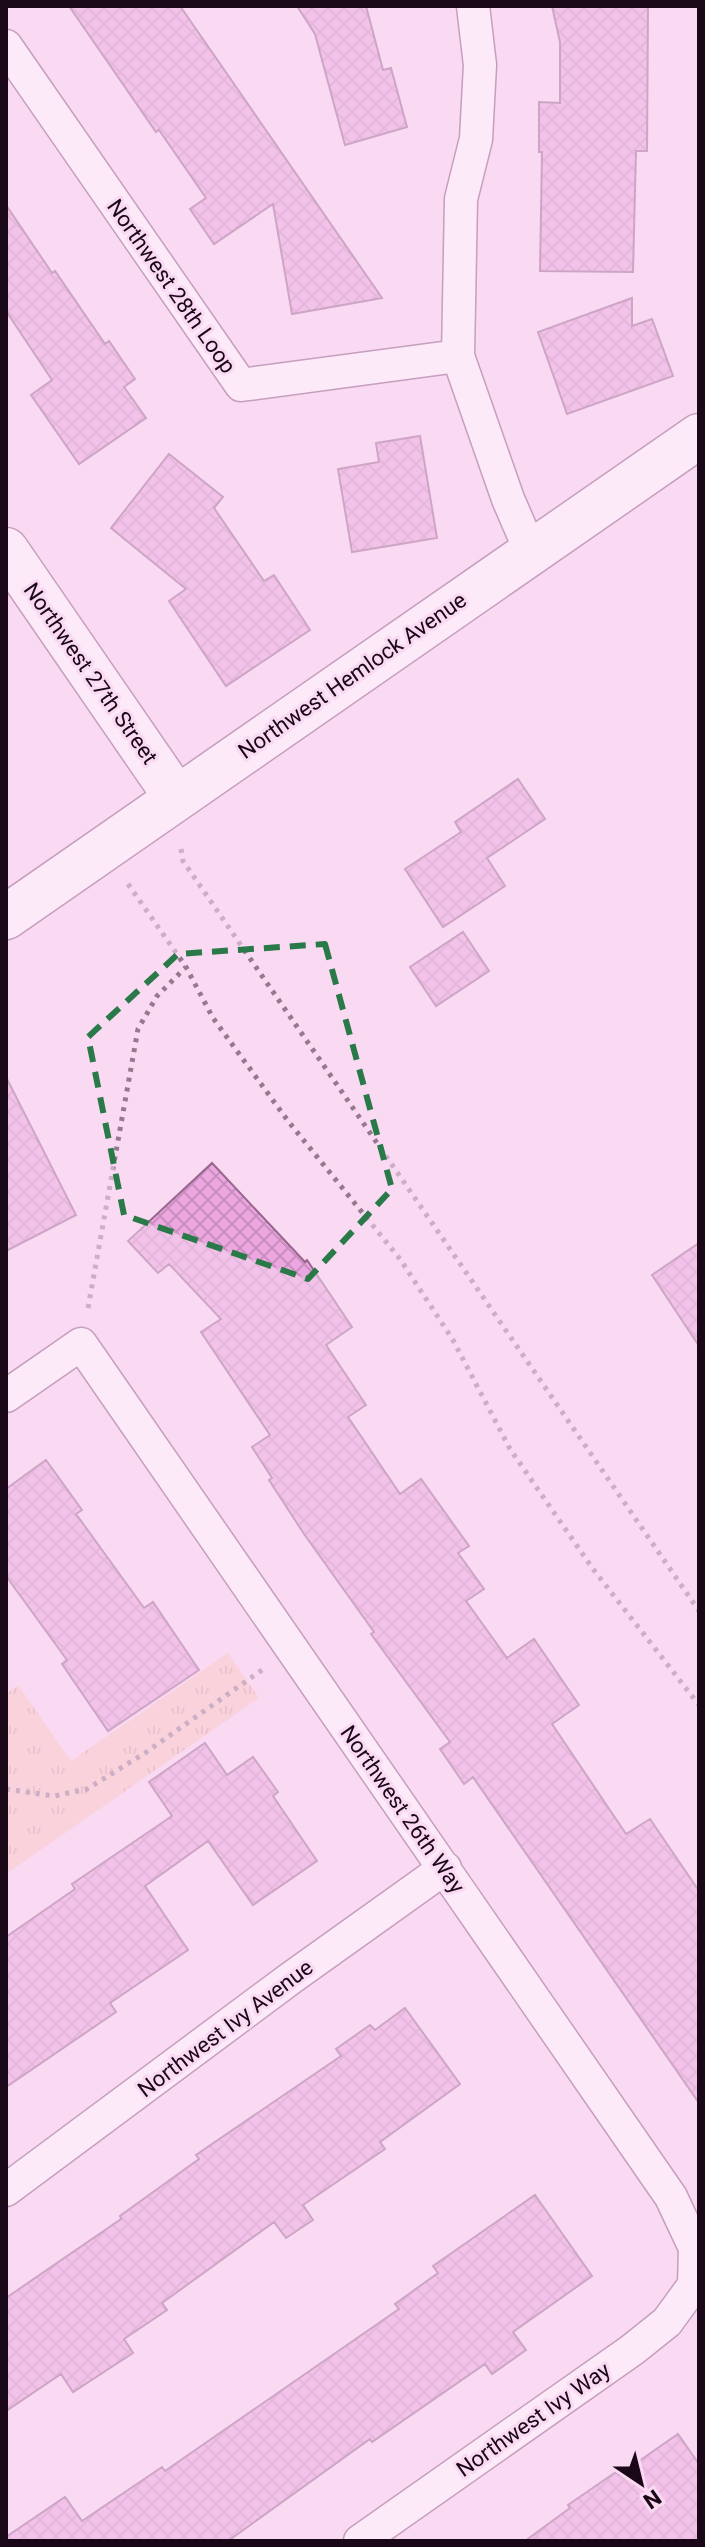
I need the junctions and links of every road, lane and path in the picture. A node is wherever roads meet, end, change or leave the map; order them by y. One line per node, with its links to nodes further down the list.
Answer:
1 (473, 6): 3 (street)
2 (6, 46): 3 (street, Northwest 28th Loop)
3 (458, 356): 6 (street)
4 (699, 436): 6 (street, Northwest Hemlock Avenue)
5 (6, 550): 7 (street, Northwest 27th Street)
6 (530, 550): 7 (street, Northwest Hemlock Avenue)
7 (176, 797): 8 (street, Northwest Hemlock Avenue); 13 (path)
8 (103, 848): 9 (street, Northwest Hemlock Avenue); 10 (path)
9 (6, 917)
10 (186, 967): 11 (path); 15 (path)
11 (81, 1344): 12 (street); 14 (street, Northwest 26th Way)
12 (6, 1396)
13 (699, 1611)
14 (292, 1648): 16 (path); 17 (street, Northwest 26th Way)
15 (699, 1705)
16 (6, 1789)
17 (445, 1868): 18 (street, Northwest Ivy Avenue); 19 (street, Northwest 26th Way)
18 (6, 2190)
19 (694, 2285): 20 (street, Northwest Ivy Way)
20 (360, 2541)

